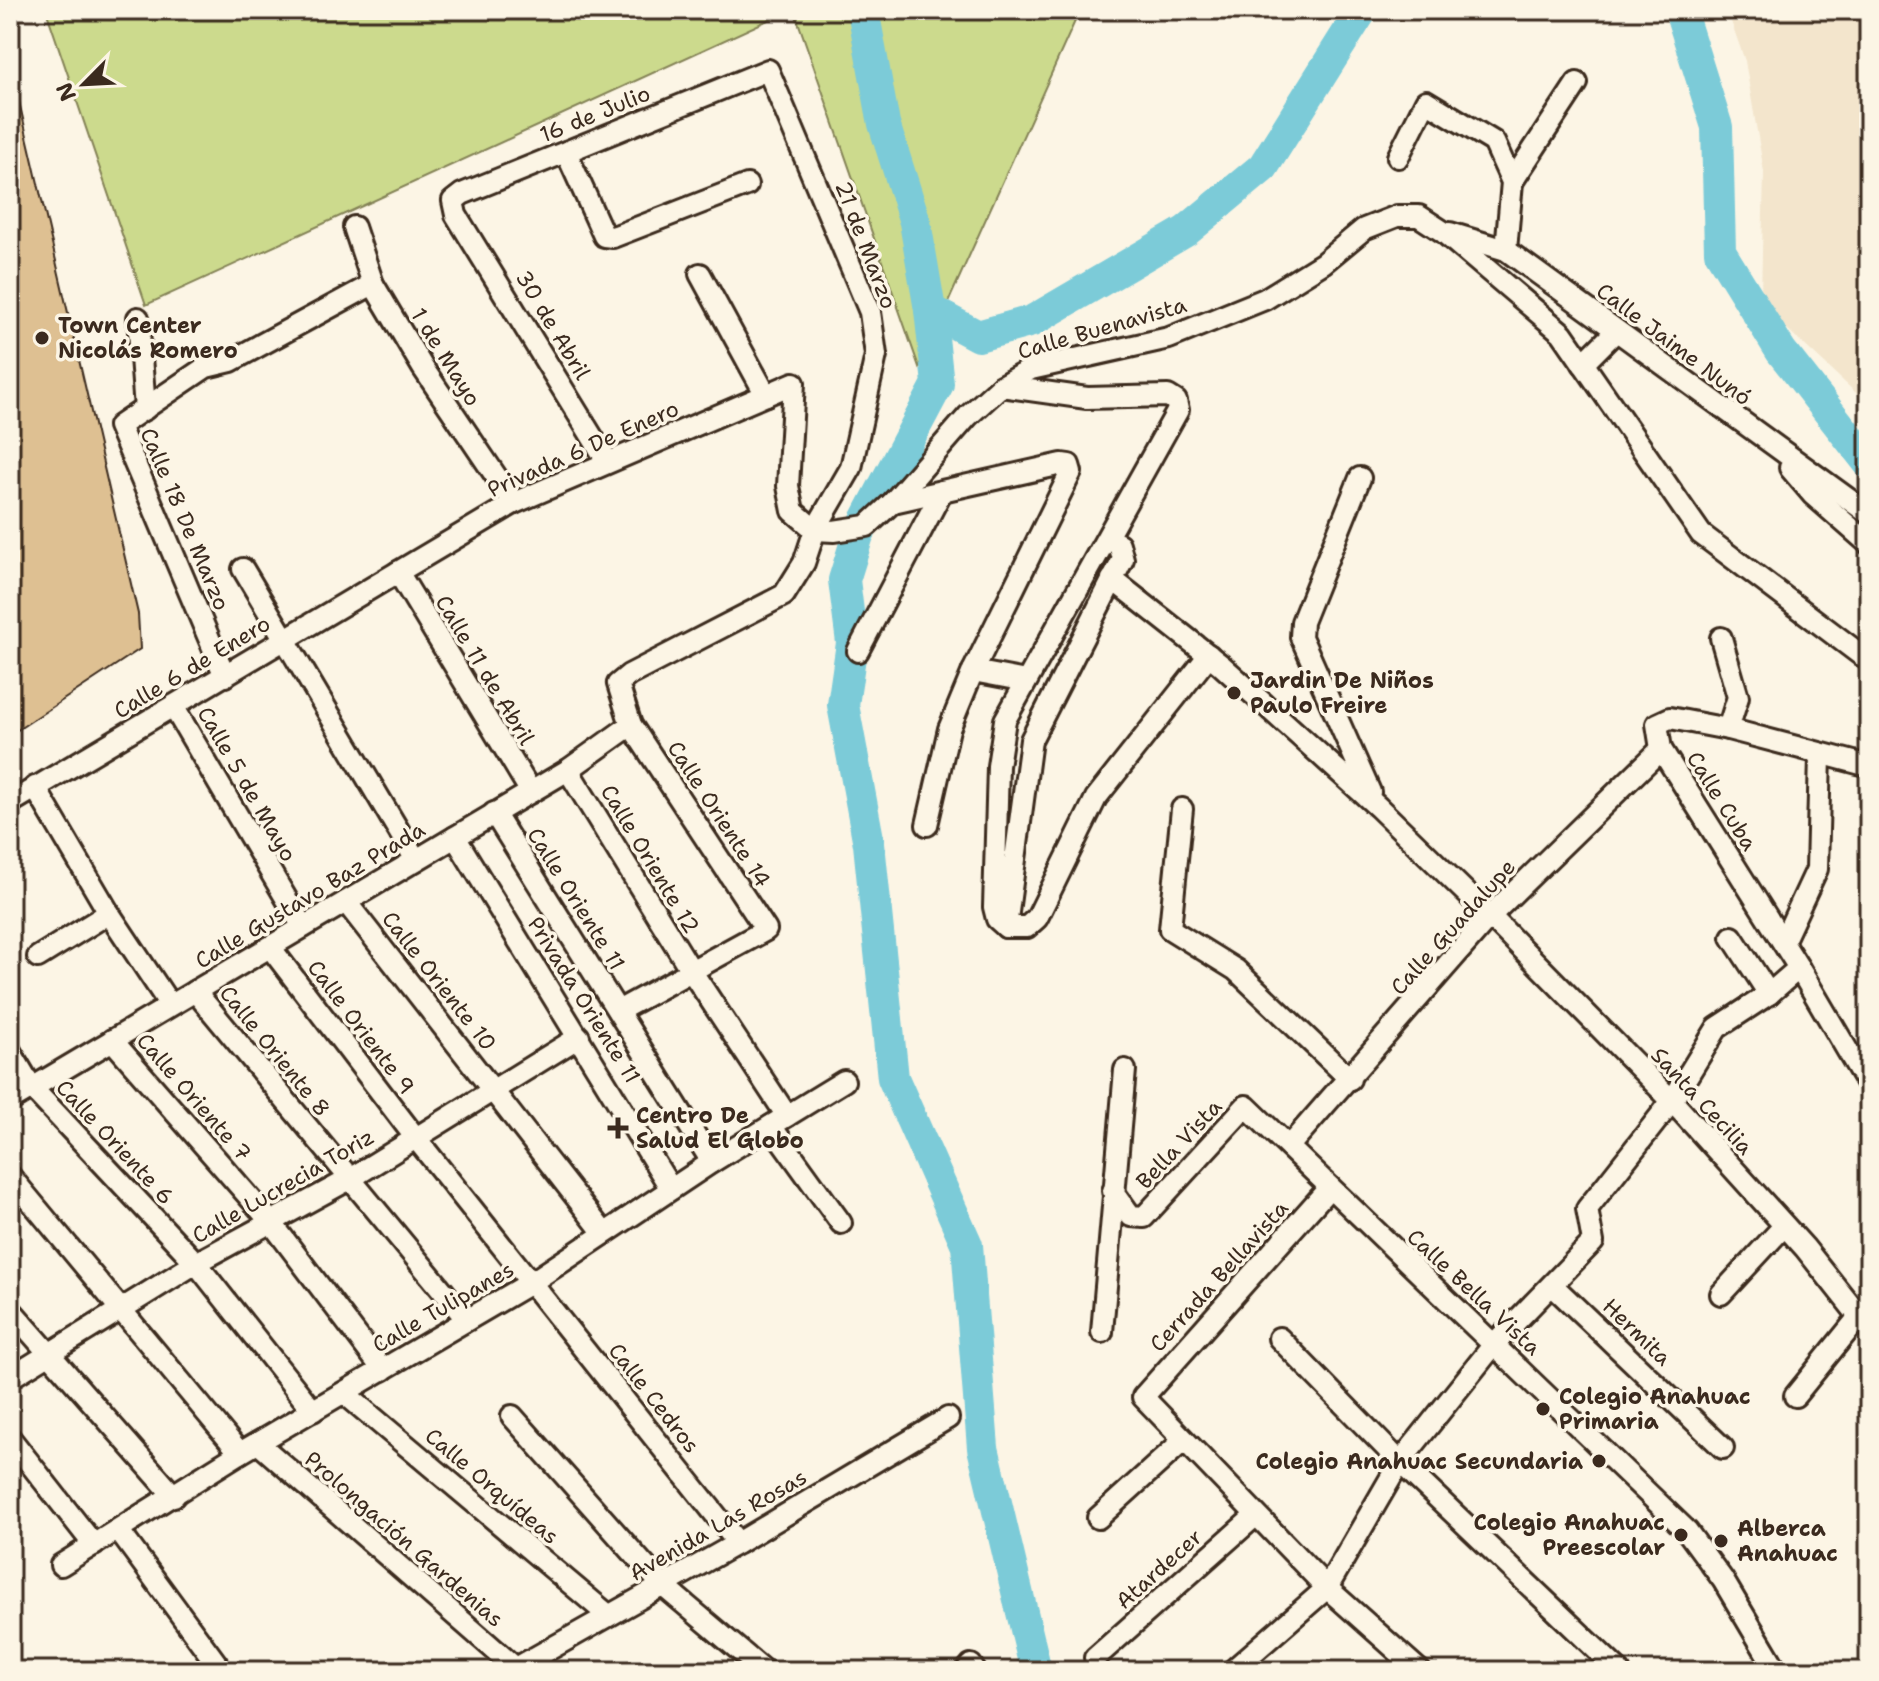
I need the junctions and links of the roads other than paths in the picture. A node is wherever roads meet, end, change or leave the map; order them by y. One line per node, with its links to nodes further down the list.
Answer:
1 (768, 70): 3 (street, 16 de Julio); 26 (street, 21 de Marzo)
2 (1577, 83): 5 (street)
3 (566, 152): 6 (street); 7 (street, 16 de Julio)
4 (1398, 157): 5 (street)
5 (1512, 182): 10 (street)
6 (747, 185)
7 (456, 215): 20 (street, 30 de Abril)
8 (354, 227): 12 (street, 1 de Mayo)
9 (1442, 231): 10 (street, Calle Jaime Nunó); 15 (street, Calle Buenavista); 16 (street, Calle Buenavista)
10 (1506, 250): 14 (street, Calle Jaime Nunó)
11 (700, 274): 17 (street)
12 (373, 284): 18 (street); 24 (street, 1 de Mayo)
13 (138, 318): 18 (street)
14 (1616, 331): 15 (street); 19 (street, Calle Jaime Nunó)
15 (1583, 364): 36 (street, Calle Buenavista)
16 (1001, 386): 23 (street, Calle Buenavista); 27 (street)
17 (766, 395): 20 (street, Privada 6 De Enero); 26 (street, Privada 6 De Enero)
18 (145, 409): 38 (street, Calle 18 De Marzo)
19 (1772, 447): 25 (street, Calle Jaime Nunó); 28 (street)
20 (607, 461): 24 (street, Privada 6 De Enero)
21 (1360, 478): 50 (street)
22 (942, 491): 23 (street); 34 (street); 37 (street)
23 (893, 502): 26 (street, Calle Buenavista)
24 (514, 503): 30 (street, Privada 6 De Enero)
25 (1869, 514)
26 (815, 530): 41 (street, Calle Oriente 14)
27 (1107, 539): 31 (street); 39 (street)
28 (1869, 544)
29 (243, 569): 33 (street)
30 (398, 572): 33 (street, Calle 6 de Enero); 48 (street, Calle 11 de Abril)
31 (1112, 579): 35 (street, Santa Cecilia); 60 (street)
32 (1721, 638): 42 (street)
33 (285, 640): 38 (street, Calle 6 de Enero); 55 (street)
34 (858, 651)
35 (1215, 660): 50 (street, Santa Cecilia); 60 (street)
36 (1869, 661)
37 (973, 671): 39 (street); 53 (street)
38 (225, 676): 40 (street, Calle 6 de Enero)
39 (1026, 681): 60 (street)
40 (173, 706): 47 (street, Calle 6 de Enero); 59 (street, Calle 5 de Mayo)
41 (631, 725): 46 (street, Calle Gustavo Baz Prada); 66 (street, Calle Oriente 14)
42 (1728, 729): 43 (street, Calle Cuba); 44 (street, Calle Cuba)
43 (1661, 749): 58 (street, Calle Guadalupe); 62 (street, Calle Cuba)
44 (1820, 756): 45 (street, Calle Cuba); 62 (street)
45 (1869, 766)
46 (568, 770): 48 (street, Calle Gustavo Baz Prada); 66 (street, Calle Oriente 12)
47 (35, 787): 49 (street, Calle 6 de Enero); 57 (street)
48 (531, 792): 52 (street, Calle Gustavo Baz Prada)
49 (10, 803)
50 (1378, 807): 58 (street, Santa Cecilia)
51 (1182, 809): 75 (street)
52 (494, 813): 54 (street, Calle Gustavo Baz Prada); 70 (street, Calle Oriente 11)
53 (927, 825)
54 (455, 837): 55 (street, Calle Gustavo Baz Prada); 71 (street, Privada Oriente 11)
55 (416, 860): 56 (street, Calle Gustavo Baz Prada)
56 (346, 902): 59 (street, Calle Gustavo Baz Prada); 79 (street, Calle Oriente 10)
57 (109, 913): 64 (street); 69 (street)
58 (1490, 916): 75 (street, Calle Guadalupe); 81 (street, Santa Cecilia)
59 (303, 927): 63 (street, Calle Gustavo Baz Prada)
60 (1006, 927)
61 (1732, 937): 68 (street)
62 (1783, 942): 65 (street, Calle Cuba)
63 (270, 947): 67 (street, Calle Gustavo Baz Prada); 84 (street, Calle Oriente 9)
64 (38, 957)
65 (1799, 968): 68 (street); 77 (street, Calle Cuba)
66 (692, 972): 70 (street); 83 (street, Calle Oriente 12)
67 (195, 991): 69 (street, Calle Gustavo Baz Prada); 88 (street, Calle Oriente 8)
68 (1769, 994): 81 (street)
69 (170, 1005): 72 (street, Calle Gustavo Baz Prada)
70 (618, 1011): 86 (street, Calle Oriente 11)
71 (579, 1037): 79 (street, Calle Lucrecia Toriz); 90 (street, Privada Oriente 11)
72 (112, 1040): 78 (street, Calle Gustavo Baz Prada); 92 (street, Calle Oriente 7)
73 (10, 1051): 78 (street, Calle Oriente 6)
74 (1125, 1070): 91 (street)
75 (1350, 1079): 85 (street, Calle Guadalupe)
76 (844, 1081): 83 (street, Calle Tulipanes)
77 (1869, 1087)
78 (32, 1088): 80 (street, Calle Gustavo Baz Prada); 96 (street, Calle Oriente 6)
79 (494, 1089): 84 (street, Calle Lucrecia Toriz); 95 (street, Calle Oriente 10)
80 (10, 1101)
81 (1672, 1101): 94 (street, Santa Cecilia); 98 (street)
82 (1246, 1106): 85 (street, Calle Bella Vista); 91 (street, Bella Vista)
83 (779, 1121): 86 (street, Calle Tulipanes); 93 (street, Calle Oriente 12)
84 (415, 1137): 88 (street, Calle Lucrecia Toriz); 97 (street, Calle Oriente 9)
85 (1289, 1146): 89 (street, Calle Bella Vista)
86 (712, 1162): 90 (street, Calle Tulipanes)
87 (10, 1176): 101 (street, Prolongación Gardenias)
88 (348, 1180): 92 (street, Calle Lucrecia Toriz); 102 (street, Calle Oriente 8)
89 (1329, 1188): 106 (street, Calle Bella Vista); 116 (street, Cerrada Bellavista)
90 (671, 1189): 95 (street, Calle Tulipanes)
91 (1113, 1191): 104 (street)
92 (271, 1222): 96 (street, Calle Lucrecia Toriz); 108 (street, Calle Oriente 7)
93 (841, 1223)
94 (1784, 1226): 99 (street); 103 (street, Santa Cecilia)
95 (604, 1233): 97 (street, Calle Tulipanes)
96 (196, 1263): 101 (street, Calle Lucrecia Toriz); 112 (street, Calle Oriente 6)
97 (532, 1282): 102 (street, Calle Tulipanes); 124 (street, Calle Cedros)
98 (1552, 1285): 106 (street); 118 (street, Hermita)
99 (1721, 1294)
100 (10, 1309): 107 (street)
101 (121, 1309): 107 (street, Calle Lucrecia Toriz); 117 (street, Prolongación Gardenias)
102 (467, 1320): 108 (street, Calle Tulipanes)
103 (1863, 1324): 111 (street)
104 (1102, 1332)
105 (1279, 1338): 119 (street)
106 (1495, 1343): 119 (street); 131 (street, Calle Bella Vista)
107 (49, 1353): 109 (street, Calle Lucrecia Toriz); 120 (street)
108 (383, 1370): 110 (street, Calle Tulipanes)
109 (10, 1378)
110 (344, 1393): 112 (street, Calle Tulipanes); 129 (street, Calle Orquídeas)
111 (1795, 1396)
112 (313, 1411): 117 (street, Calle Tulipanes)
113 (512, 1416): 127 (street)
114 (948, 1418): 124 (street, Avenida Las Rosas)
115 (10, 1438): 125 (street)
116 (1184, 1440): 121 (street); 122 (street)
117 (249, 1448): 120 (street, Calle Tulipanes); 132 (street, Prolongación Gardenias)
118 (1723, 1448)
119 (1400, 1462): 128 (street); 137 (street)
120 (174, 1496): 123 (street, Calle Tulipanes)
121 (1255, 1516): 128 (street); 130 (street, Atardecer)
122 (1098, 1518)
123 (119, 1531): 125 (street, Calle Tulipanes); 133 (street)
124 (738, 1543): 127 (street, Avenida Las Rosas)
125 (94, 1545): 126 (street, Calle Tulipanes)
126 (61, 1565)
127 (661, 1584): 129 (street, Avenida Las Rosas); 134 (street)
128 (1327, 1588): 135 (street); 136 (street)
129 (608, 1615): 132 (street, Avenida Las Rosas)
130 (1095, 1658)
131 (1771, 1667)
132 (515, 1670)
133 (222, 1671)
134 (764, 1671)
135 (1232, 1671)
136 (1420, 1671)
137 (1619, 1671)

